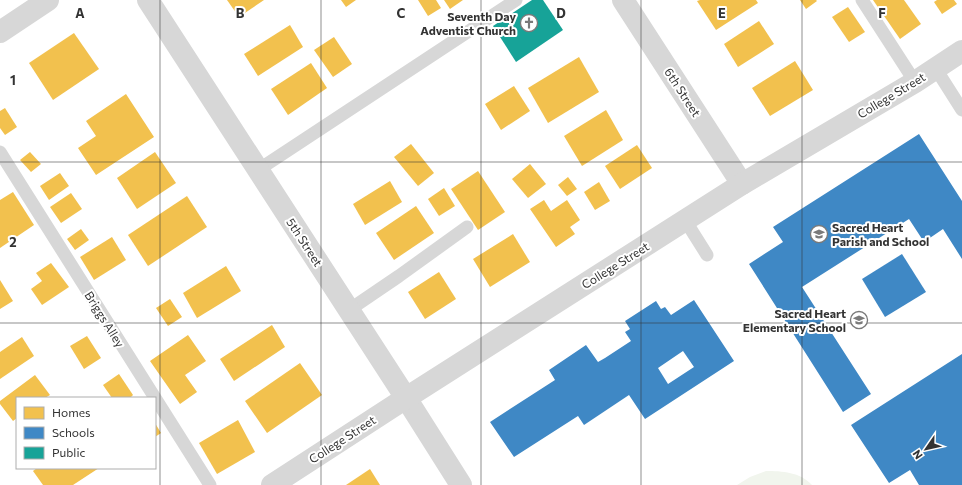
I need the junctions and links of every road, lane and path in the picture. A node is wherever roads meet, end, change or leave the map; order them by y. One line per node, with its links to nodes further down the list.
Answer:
1 (48, 0): 6 (street)
2 (148, 0): 12 (street, 5th Street)
3 (516, 0): 12 (lane)
4 (623, 0): 13 (street, 6th Street)
5 (862, 0): 9 (lane)
6 (0, 32)
7 (962, 51): 8 (street, College Street)
8 (936, 69): 9 (street, College Street); 10 (lane)
9 (914, 82): 13 (street, College Street)
10 (962, 110)
11 (0, 152): 18 (lane, Briggs Alley)
12 (258, 170): 17 (street, 5th Street)
13 (742, 184): 14 (street, College Street)
14 (685, 220): 16 (lane); 19 (street, College Street)
15 (467, 226): 17 (lane)
16 (706, 255)
17 (349, 310): 19 (street, 5th Street)
18 (155, 397)
19 (406, 398): 22 (street, College Street); 23 (street, 5th Street)
20 (156, 399): 21 (lane, Briggs Alley)
21 (210, 485)
22 (272, 485)
23 (460, 485)

